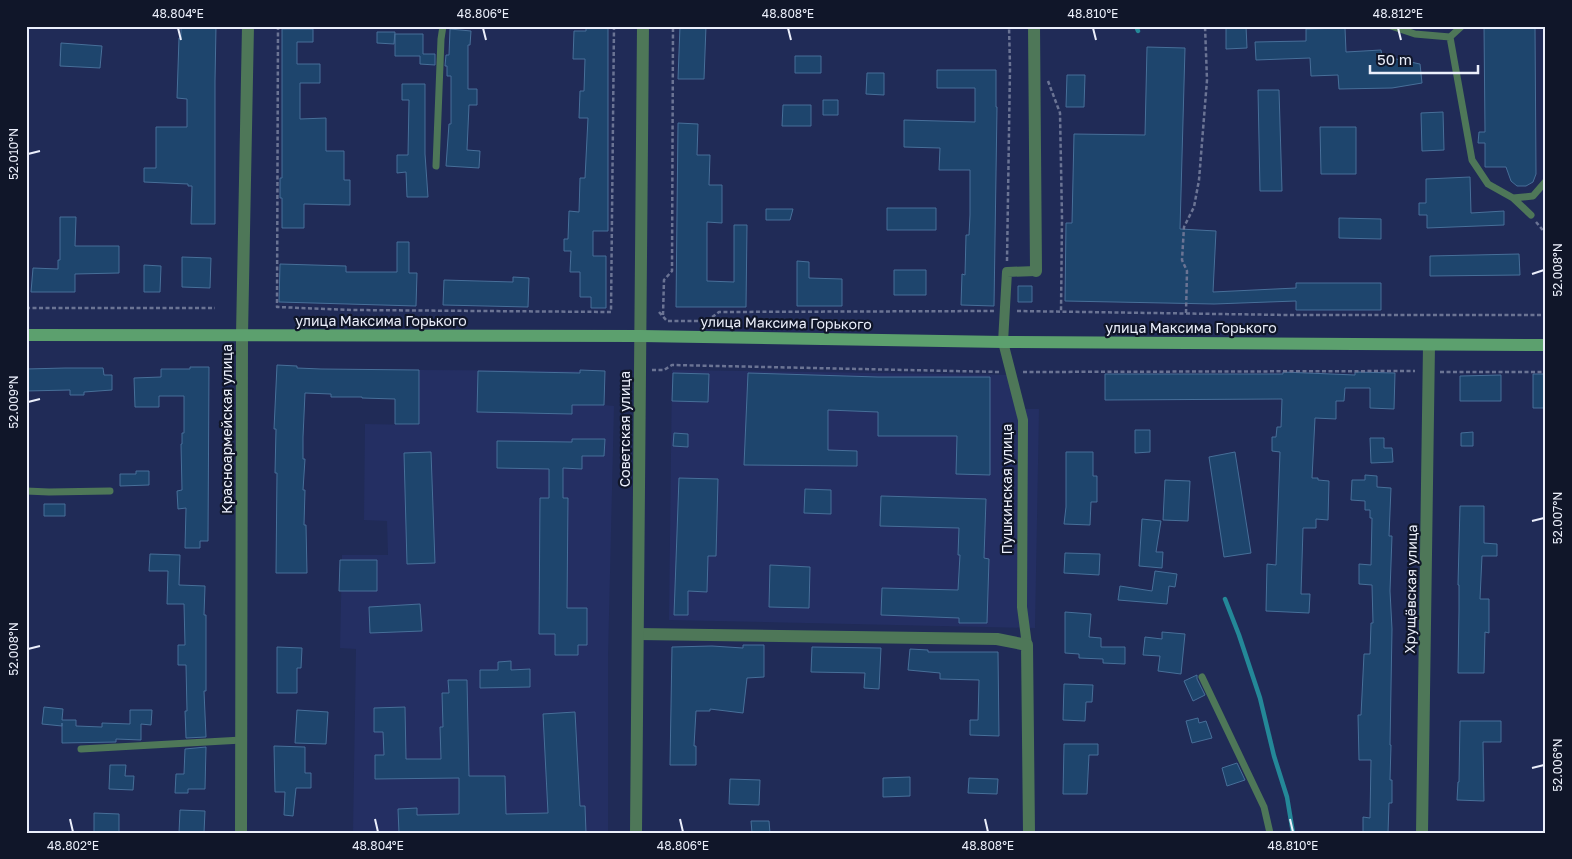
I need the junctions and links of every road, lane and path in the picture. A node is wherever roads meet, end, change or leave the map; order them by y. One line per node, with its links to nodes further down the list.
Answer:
1 (248, 26): 30 (street, Красноармейская улица)
2 (278, 26): 4 (path)
3 (443, 26): 14 (lane)
4 (614, 26)
5 (643, 26): 31 (street, Советская улица)
6 (673, 26): 28 (path)
7 (1009, 26): 20 (path)
8 (1034, 26): 19 (street)
9 (1204, 26): 26 (path)
10 (1391, 26): 12 (lane)
11 (1462, 26): 12 (lane)
12 (1450, 37): 16 (lane)
13 (1048, 81): 25 (path)
14 (436, 166)
15 (1546, 181): 16 (lane)
16 (1513, 198): 17 (lane)
17 (1530, 215): 18 (path)
18 (1546, 234)
19 (1036, 271): 20 (street)
20 (1007, 272): 23 (street, Пушкинская улица)
21 (26, 308): 22 (path)
22 (215, 308)
23 (1004, 311): 25 (path); 28 (path); 32 (street, Пушкинская улица)
24 (659, 312): 28 (path)
25 (1061, 312): 26 (path)
26 (1186, 313): 27 (path)
27 (1546, 315)
28 (663, 316)
29 (26, 335): 30 (main road, улица Максима Горького)
30 (242, 335): 31 (main road, улица Максима Горького); 44 (street, Красноармейская улица)
31 (641, 336): 32 (main road, улица Максима Горького); 35 (street, Советская улица)
32 (1003, 342): 33 (main road, улица Максима Горького); 36 (street, Пушкинская улица)
33 (1429, 345): 34 (main road, улица Максима Горького); 37 (street, Хрущёвская улица)
34 (1546, 345)
35 (640, 370): 36 (path); 41 (street, Советская улица)
36 (1010, 372): 37 (path); 42 (street, Пушкинская улица)
37 (1428, 372): 38 (path); 50 (street, Хрущёвская улица)
38 (1546, 372)
39 (26, 491): 40 (lane)
40 (110, 491)
41 (638, 634): 42 (street); 47 (street, Советская улица)
42 (1026, 645): 48 (street, Пушкинская улица)
43 (1202, 677): 49 (lane)
44 (242, 740): 45 (lane); 46 (street, Красноармейская улица)
45 (81, 749)
46 (241, 833)
47 (636, 833)
48 (1029, 833)
49 (1270, 833)
50 (1422, 833)

